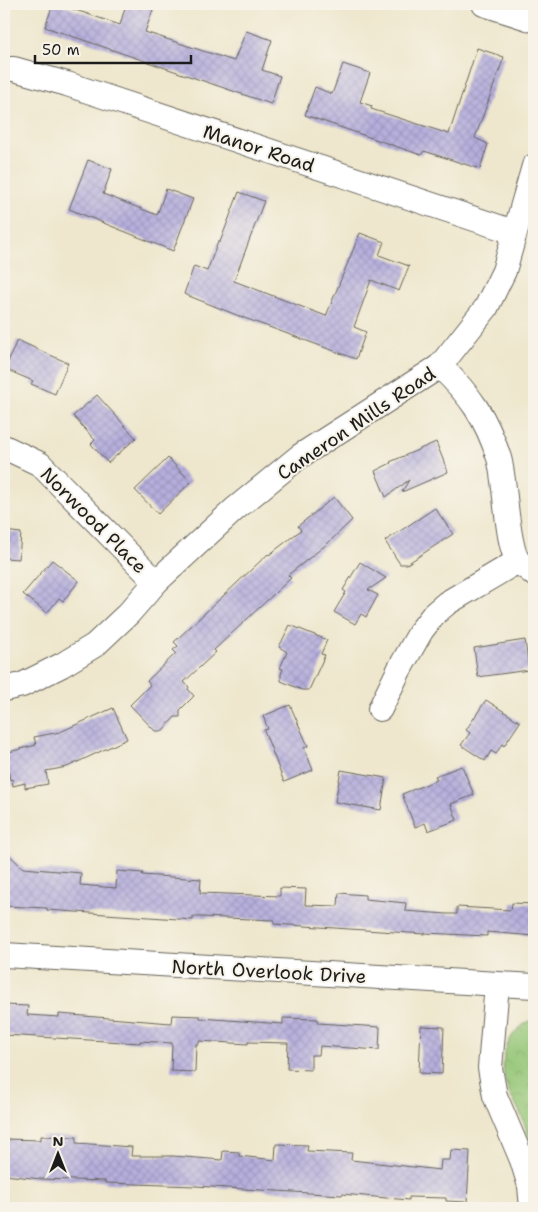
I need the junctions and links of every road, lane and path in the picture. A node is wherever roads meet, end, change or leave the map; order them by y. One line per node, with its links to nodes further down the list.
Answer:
1 (484, 4): 2 (street)
2 (534, 20)
3 (4, 68): 5 (street, Manor Road)
4 (534, 166): 5 (street, Cameron Mills Road)
5 (514, 232): 6 (street, Cameron Mills Road)
6 (440, 366): 8 (street); 9 (street, Cameron Mills Road)
7 (4, 447): 9 (street, Norwood Place)
8 (526, 567): 11 (street)
9 (156, 582): 10 (street, Cameron Mills Road)
10 (4, 689)
11 (380, 709)
12 (4, 955): 13 (street, North Overlook Drive)
13 (497, 984): 14 (street, North Overlook Drive); 15 (street)
14 (534, 986)
15 (532, 1208)

